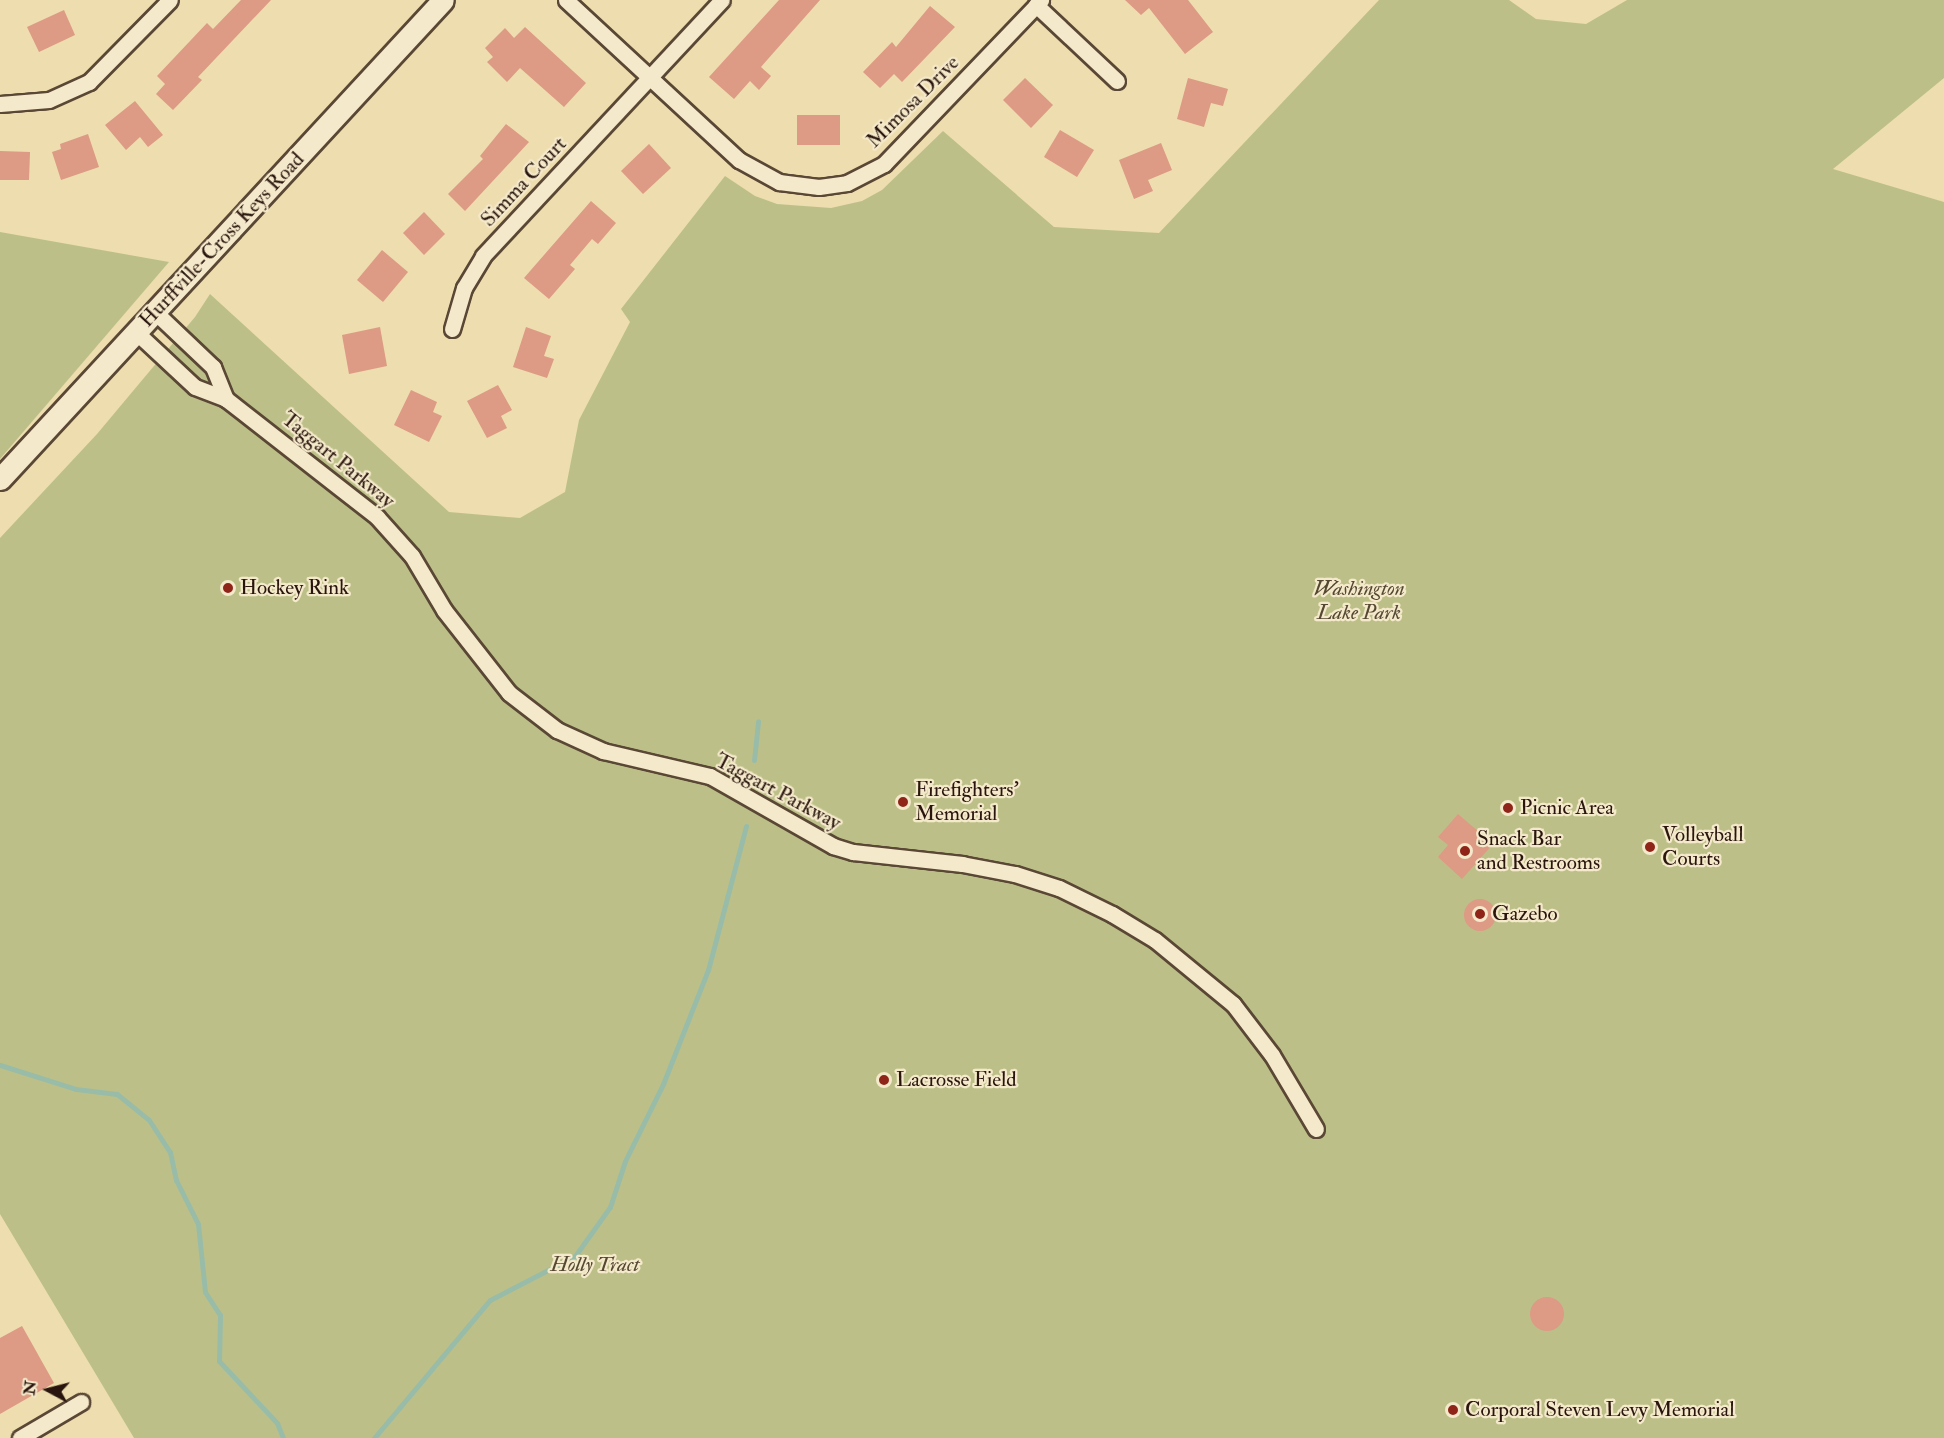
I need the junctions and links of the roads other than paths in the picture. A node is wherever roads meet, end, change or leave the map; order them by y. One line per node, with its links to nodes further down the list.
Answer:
1 (170, 0): 8 (street)
2 (443, 0): 9 (main road, Hurffville-Cross Keys Road)
3 (566, 0): 6 (street, Mimosa Drive)
4 (722, 0): 6 (street)
5 (1038, 3): 6 (street, Mimosa Drive); 7 (street)
6 (650, 78): 10 (street, Simma Court)
7 (1117, 81)
8 (0, 104)
9 (156, 313): 11 (main road, Hurffville-Cross Keys Road); 12 (street, Taggart Parkway)
10 (452, 329)
11 (137, 333): 12 (street, Taggart Parkway); 13 (main road, Hurffville-Cross Keys Road)
12 (226, 399): 14 (street, Taggart Parkway)
13 (0, 479)
14 (1316, 1129)
15 (81, 1402): 16 (street)
16 (20, 1438)

